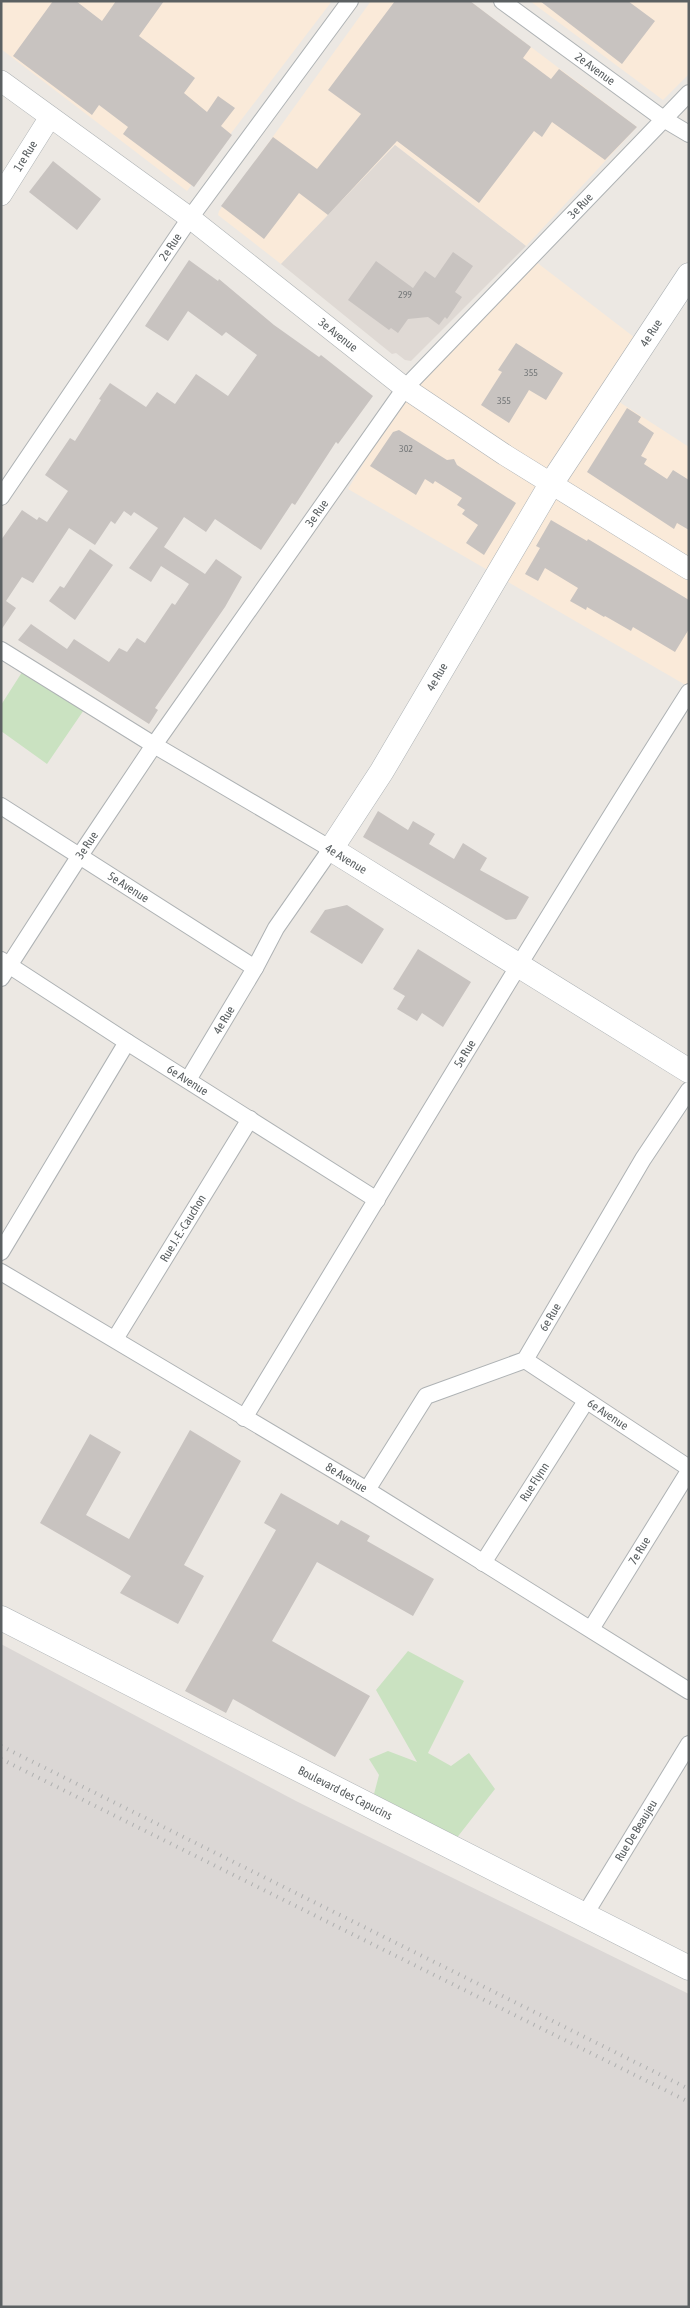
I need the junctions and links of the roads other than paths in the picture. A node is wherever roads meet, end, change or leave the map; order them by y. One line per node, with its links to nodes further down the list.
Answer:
1 (350, 1): 9 (street, 2e Rue)
2 (502, 1): 6 (street, 2e Avenue)
3 (1, 81): 5 (street, 3e Avenue)
4 (689, 92): 6 (street, 3e Rue)
5 (50, 117): 8 (street, 1re Rue); 9 (street, 3e Avenue)
6 (662, 118): 7 (street, 2e Avenue); 11 (street, 3e Rue)
7 (689, 134)
8 (1, 195)
9 (190, 218): 11 (street, 3e Avenue); 13 (street, 2e Rue)
10 (689, 275): 12 (main road, 4e Rue)
11 (405, 388): 12 (street, 3e Avenue); 17 (street, 3e Rue)
12 (551, 484): 14 (street, 3e Avenue); 19 (main road, 4e Rue)
13 (1, 497)
14 (689, 569)
15 (1, 650): 17 (street, 4e Avenue)
16 (689, 692): 21 (street, 5e Rue)
17 (154, 745): 19 (street, 4e Avenue); 20 (street, 3e Rue)
18 (1, 806): 20 (street, 5e Avenue)
19 (331, 849): 21 (main road, 4e Avenue); 23 (street, 4e Rue)
20 (79, 857): 22 (street, 3e Rue); 23 (street, 5e Avenue)
21 (520, 966): 25 (main road, 4e Avenue); 29 (street, 5e Rue)
22 (4, 968): 24 (street, 6e Avenue)
23 (255, 968): 26 (street, 4e Rue)
24 (127, 1042): 26 (street, 6e Avenue); 30 (street)
25 (689, 1071)
26 (188, 1080): 28 (street, 6e Avenue)
27 (689, 1090): 33 (street, 6e Rue)
28 (250, 1118): 29 (street, 6e Avenue); 32 (street, Rue J.-E.-Cauchon)
29 (377, 1200): 35 (street, 5e Rue)
30 (1, 1252)
31 (1, 1272): 32 (street, 8e Avenue)
32 (115, 1339): 35 (street, 8e Avenue)
33 (525, 1360): 34 (street, 6e Avenue); 37 (street)
34 (586, 1401): 36 (street, 6e Avenue); 38 (street, Rue Flynn)
35 (244, 1418): 37 (street, 8e Avenue)
36 (689, 1470): 40 (street, 7e Rue)
37 (367, 1490): 38 (street, 8e Avenue)
38 (483, 1563): 40 (street, 8e Avenue)
39 (1, 1618): 43 (main road, Boulevard des Capucins)
40 (591, 1629): 41 (street, 8e Avenue)
41 (689, 1691)
42 (689, 1744): 43 (street, Rue De Beaujeu)
43 (584, 1916): 44 (main road, Boulevard des Capucins)
44 (689, 1968)

